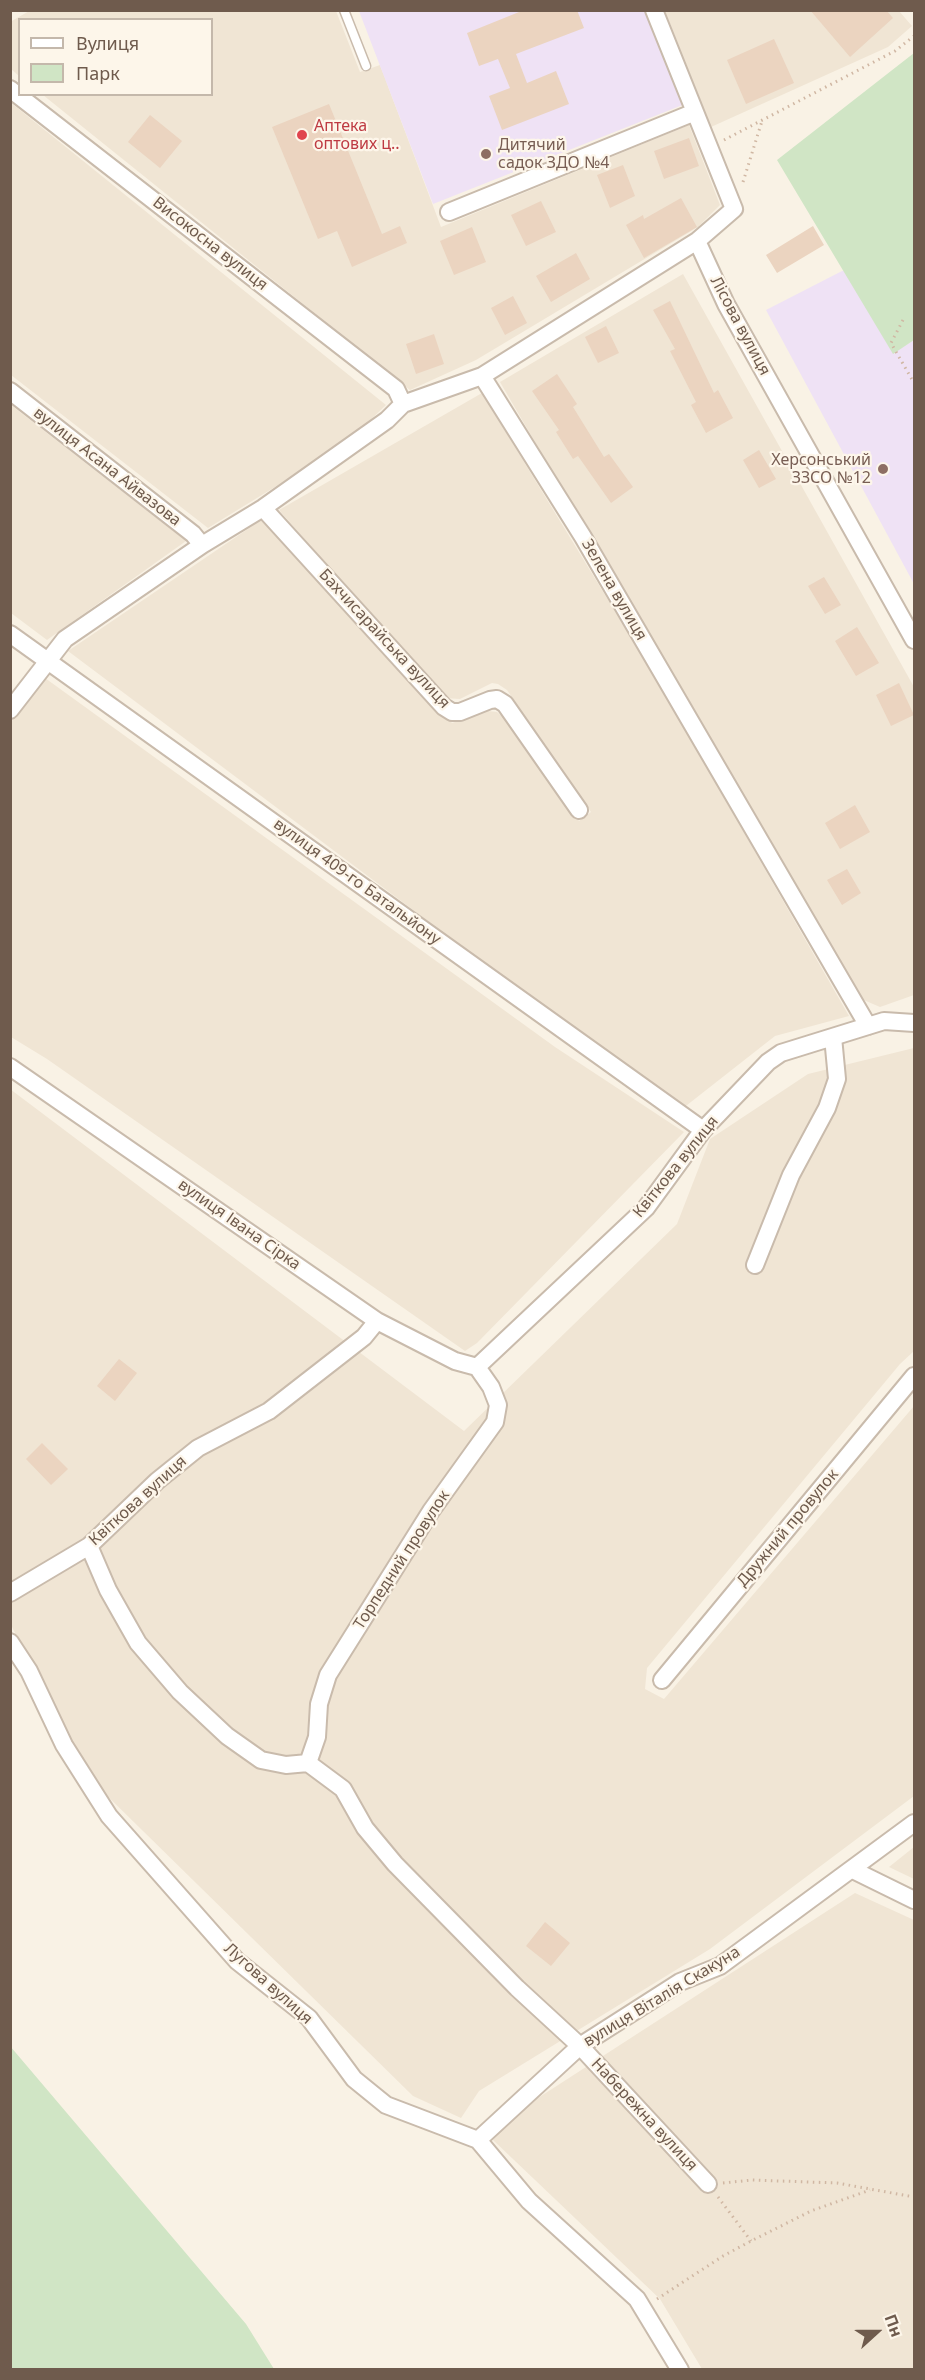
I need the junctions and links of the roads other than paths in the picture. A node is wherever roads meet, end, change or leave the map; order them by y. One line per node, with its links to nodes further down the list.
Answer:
1 (344, 10): 3 (lane)
2 (654, 10): 5 (street)
3 (366, 66)
4 (19, 96): 10 (street, Високосна вулиця)
5 (695, 112): 6 (street); 7 (street)
6 (450, 212)
7 (697, 241): 8 (street); 14 (street, Лісова вулиця)
8 (482, 376): 10 (street); 19 (street, Зелена вулиця)
9 (10, 390): 12 (street, вулиця Асана Айвазова)
10 (403, 404): 11 (street)
11 (263, 508): 12 (street); 17 (street, Бахчисарайська вулиця)
12 (202, 545): 15 (street)
13 (10, 634): 15 (street, вулиця 409-го Батальйону)
14 (915, 640)
15 (47, 660): 16 (street); 22 (street, вулиця 409-го Батальйону)
16 (10, 710)
17 (579, 810)
18 (915, 1023): 19 (street, Квіткова вулиця)
19 (868, 1026): 20 (street, Квіткова вулиця)
20 (833, 1037): 22 (street, Квіткова вулиця); 23 (street)
21 (10, 1067): 24 (street, вулиця Івана Сірка)
22 (703, 1130): 25 (street, Квіткова вулиця)
23 (754, 1265)
24 (376, 1321): 25 (street, вулиця Івана Сірка); 27 (street, Квіткова вулиця)
25 (477, 1367): 31 (street, Торпедний провулок)
26 (915, 1376): 30 (street, Дружний провулок)
27 (89, 1546): 28 (street, Квіткова вулиця); 31 (street)
28 (10, 1593)
29 (10, 1642): 36 (street, Лугова вулиця)
30 (662, 1680)
31 (308, 1763): 35 (street)
32 (915, 1823): 33 (street, вулиця Віталія Скакуна)
33 (853, 1870): 34 (street); 35 (street, вулиця Віталія Скакуна)
34 (915, 1900)
35 (580, 2046): 36 (street, вулиця Віталія Скакуна); 37 (street, Набережна вулиця)
36 (478, 2140): 38 (street, Лугова вулиця)
37 (708, 2184)
38 (681, 2370)

